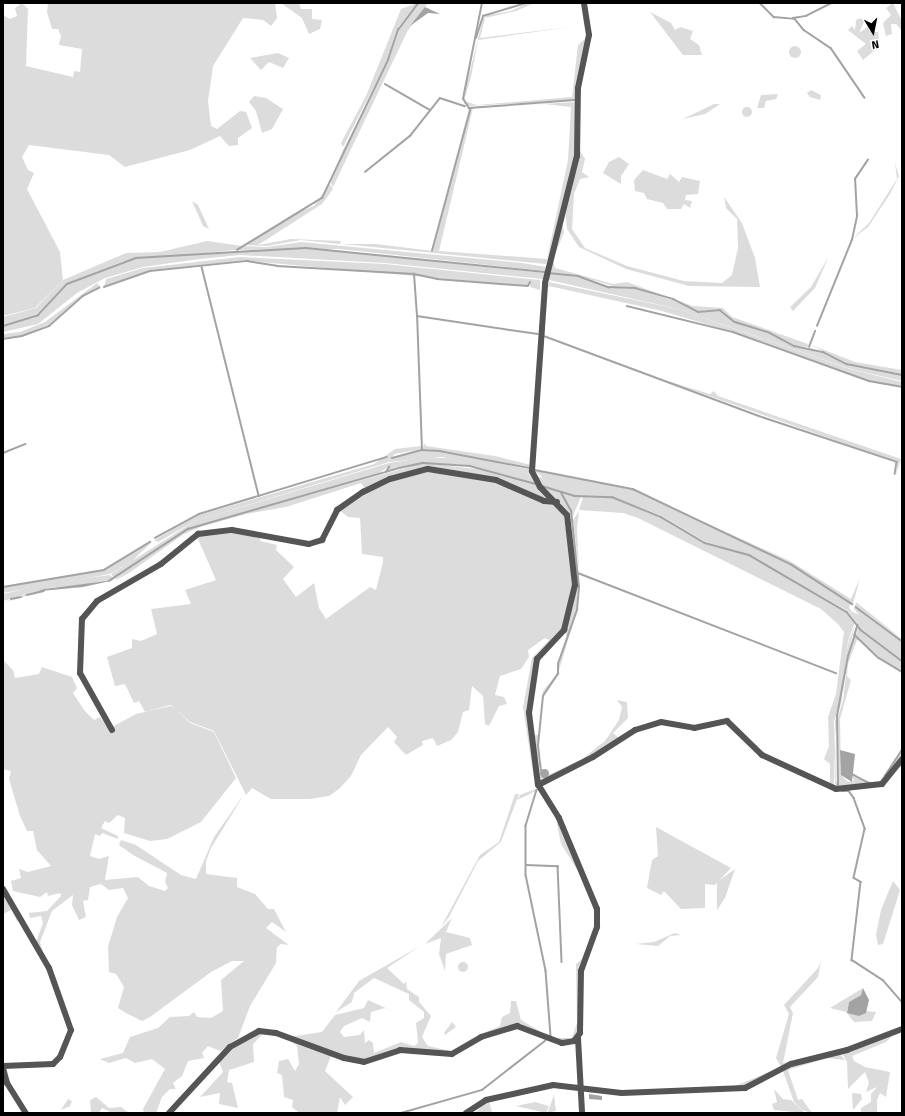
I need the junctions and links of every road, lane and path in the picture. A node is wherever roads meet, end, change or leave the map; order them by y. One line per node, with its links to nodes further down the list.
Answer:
1 (584, 3): 2 (street)
2 (557, 502): 3 (street); 5 (street)
3 (112, 730)
4 (902, 759): 5 (street)
5 (538, 784): 8 (street)
6 (3, 889): 9 (street)
7 (902, 1029): 10 (street)
8 (578, 1038): 10 (street); 12 (street)
9 (3, 1067): 11 (street)
10 (580, 1089): 13 (street); 14 (street)
11 (26, 1113)
12 (170, 1113)
13 (466, 1113)
14 (582, 1113)

